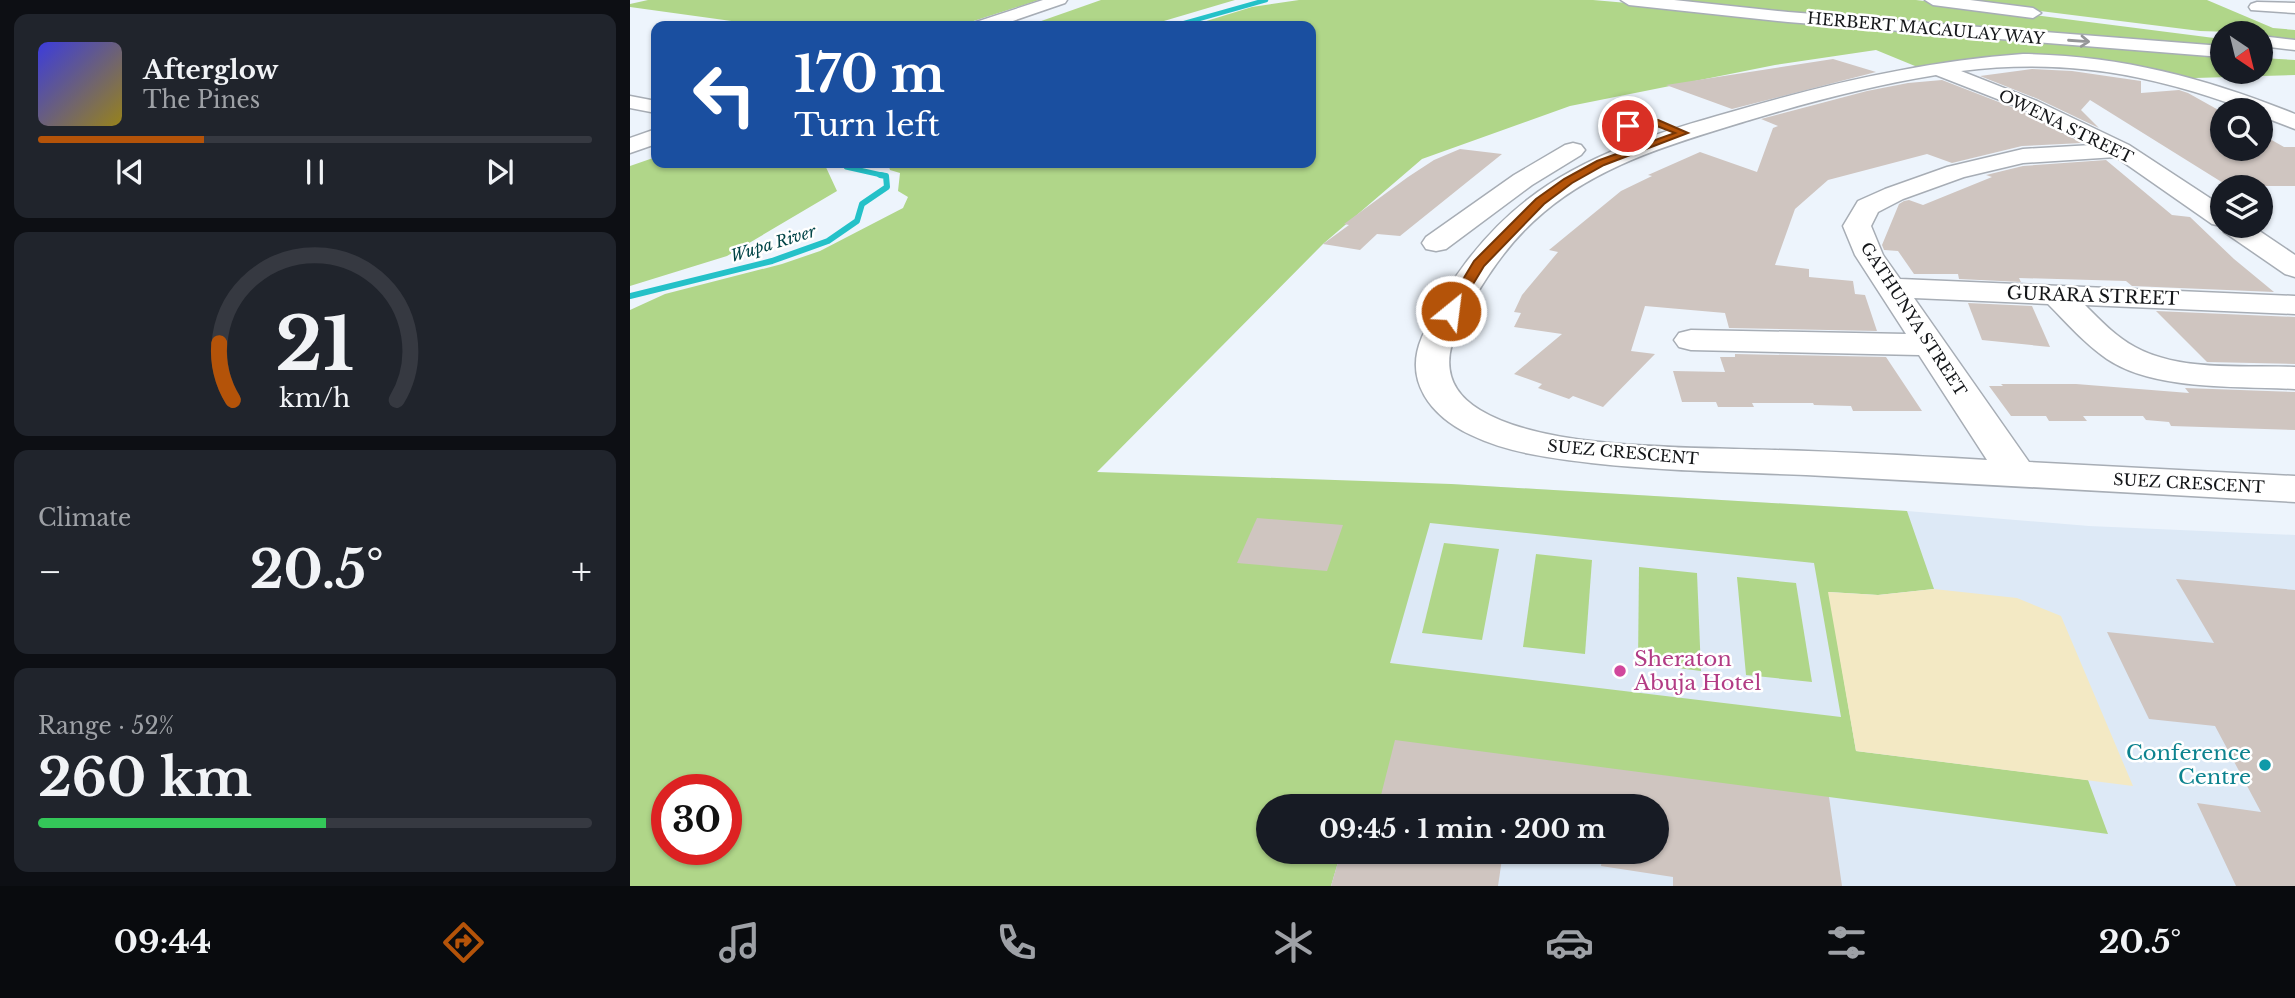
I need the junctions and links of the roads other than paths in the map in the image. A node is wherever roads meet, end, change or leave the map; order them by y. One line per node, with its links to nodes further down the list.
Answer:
1 (1059, 0): 8 (street)
2 (1629, 0): 14 (street, HERBERT MACAULAY WAY, one-way to 14)
3 (1933, 0): 7 (street, HERBERT MACAULAY WAY)
4 (1077, 2): 9 (street)
5 (2258, 7): 6 (street)
6 (2295, 8)
7 (2051, 15)
8 (997, 21)
9 (1022, 21)
10 (2159, 30): 11 (street)
11 (2210, 36)
12 (2273, 42): 13 (street)
13 (2295, 45)
14 (2210, 51)
15 (2273, 55): 16 (street)
16 (2295, 57)
17 (1938, 69): 20 (street, SUEZ CRESCENT); 22 (street, SUEZ CRESCENT); 27 (street, OWENA STREET)
18 (630, 102): 19 (street)
19 (651, 106)
20 (2295, 122)
21 (1639, 124): 22 (street)
22 (1683, 133): 39 (street, SUEZ CRESCENT)
23 (651, 138): 25 (street)
24 (1591, 141): 31 (street)
25 (630, 146)
26 (651, 150): 28 (street)
27 (2121, 150): 29 (street, OWENA STREET); 33 (street, GATHUNYA STREET)
28 (630, 157)
29 (2210, 210)
30 (2251, 238): 32 (street)
31 (1436, 243)
32 (2295, 268)
33 (1891, 288): 34 (street, GURARA STREET); 37 (street, GATHUNYA STREET)
34 (2056, 294): 35 (street, GURARA STREET); 38 (street)
35 (2295, 305)
36 (1691, 340): 37 (street)
37 (1930, 345): 39 (street, GATHUNYA STREET)
38 (2295, 378)
39 (2016, 473): 40 (street, SUEZ CRESCENT)
40 (2295, 489)

